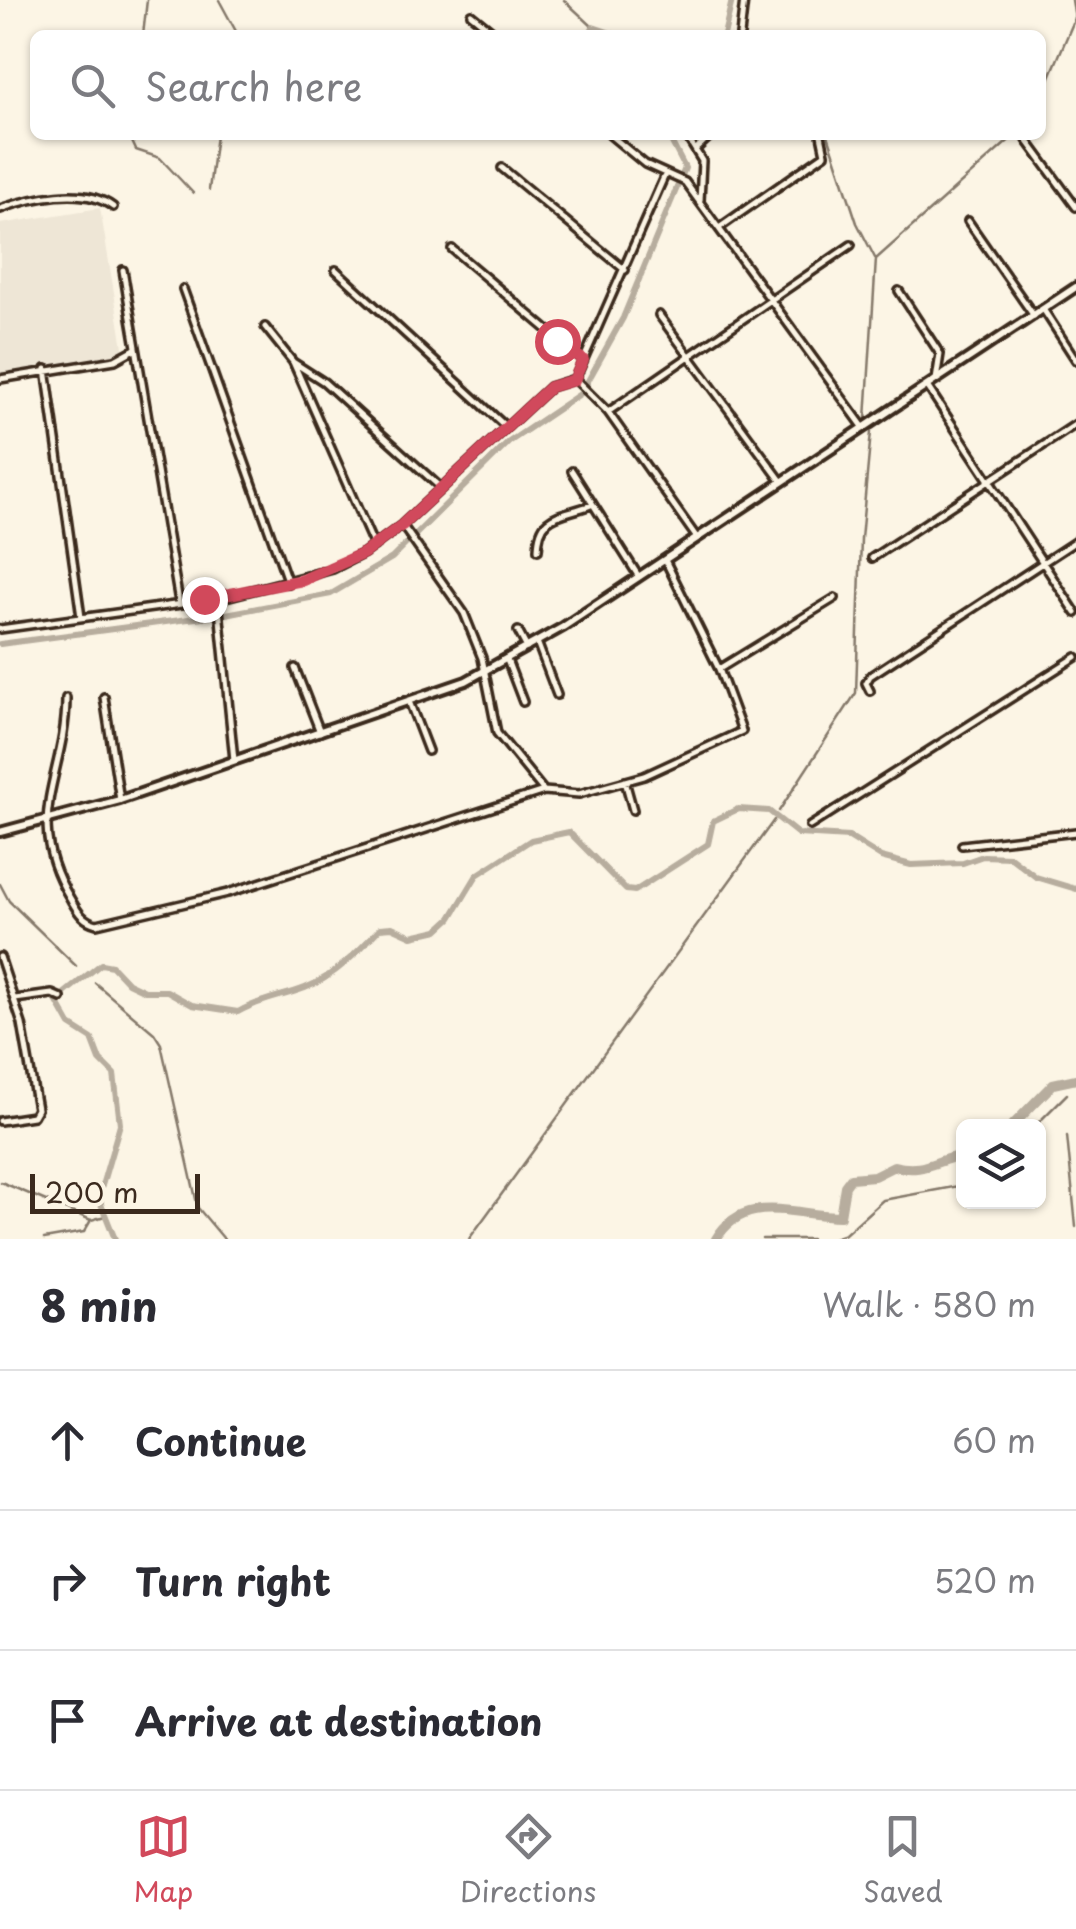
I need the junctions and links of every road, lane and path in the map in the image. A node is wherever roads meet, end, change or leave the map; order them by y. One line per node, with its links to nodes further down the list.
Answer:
1 (744, 0): 4 (street)
2 (471, 14): 3 (street)
3 (490, 30)
4 (741, 30)
5 (617, 140): 12 (street)
6 (690, 140): 10 (street)
7 (706, 140): 10 (street)
8 (822, 140): 18 (street)
9 (1027, 140): 15 (street)
10 (697, 148): 13 (street)
11 (502, 168): 23 (street)
12 (664, 176): 13 (street); 23 (street)
13 (700, 204): 18 (street)
14 (113, 207): 16 (street)
15 (1076, 207)
16 (0, 210)
17 (968, 221): 32 (street)
18 (718, 228): 27 (street)
19 (851, 245): 27 (street)
20 (452, 249): 36 (street)
21 (123, 270): 28 (street)
22 (336, 270): 46 (street)
23 (625, 270): 36 (street)
24 (1076, 287): 29 (main road)
25 (183, 289): 62 (street)
26 (900, 291): 42 (street)
27 (772, 302): 35 (street); 47 (street)
28 (129, 310): 30 (street); 34 (street)
29 (1042, 310): 32 (main road); 37 (street)
30 (119, 312)
31 (659, 315): 35 (street)
32 (1034, 316): 42 (main road)
33 (265, 327): 38 (street)
34 (135, 348): 39 (street); 65 (street)
35 (690, 357): 44 (street); 50 (street)
36 (583, 360): 41 (street)
37 (1076, 360)
38 (292, 362): 51 (street); 56 (street)
39 (45, 370): 40 (street); 67 (street)
40 (0, 379)
41 (574, 380): 44 (street); 46 (street)
42 (936, 380): 43 (main road)
43 (927, 386): 47 (main road); 49 (street)
44 (608, 412): 54 (street)
45 (1076, 424): 49 (street)
46 (505, 426): 51 (street)
47 (864, 428): 50 (main road)
48 (572, 471): 52 (street)
49 (989, 481): 58 (street); 60 (street)
50 (782, 482): 54 (main road)
51 (440, 488): 53 (street)
52 (591, 505): 57 (street); 61 (street)
53 (402, 525): 56 (street); 76 (street)
54 (697, 538): 59 (main road)
55 (1076, 541): 60 (street)
56 (374, 546): 62 (street)
57 (538, 550)
58 (872, 558)
59 (665, 560): 61 (main road); 75 (street)
60 (1042, 563): 66 (street); 77 (street)
61 (639, 577): 70 (main road)
62 (288, 584): 64 (street)
63 (835, 598): 75 (street)
64 (218, 599): 65 (street); 85 (street)
65 (179, 602): 67 (street)
66 (1076, 613)
67 (81, 616): 68 (street)
68 (0, 629)
69 (518, 631): 71 (street)
70 (537, 642): 71 (main road); 78 (street)
71 (527, 648): 73 (main road)
72 (1076, 656): 91 (street)
73 (508, 660): 76 (main road); 81 (street)
74 (295, 668): 83 (street)
75 (718, 669): 86 (street)
76 (485, 672): 82 (main road); 87 (street)
77 (870, 691)
78 (557, 695)
79 (104, 697): 88 (street)
80 (66, 698): 90 (street)
81 (523, 702)
82 (410, 704): 83 (main road); 84 (street)
83 (320, 732): 85 (main road)
84 (428, 751)
85 (234, 762): 88 (main road)
86 (625, 781): 87 (street); 89 (street)
87 (544, 791): 90 (street)
88 (120, 800): 90 (main road)
89 (632, 810)
90 (47, 818): 92 (main road)
91 (810, 826)
92 (0, 832)
93 (1076, 832): 94 (street)
94 (962, 844)
95 (0, 957): 97 (street)
96 (58, 996): 97 (street)
97 (15, 999): 98 (street)
98 (0, 1121)

